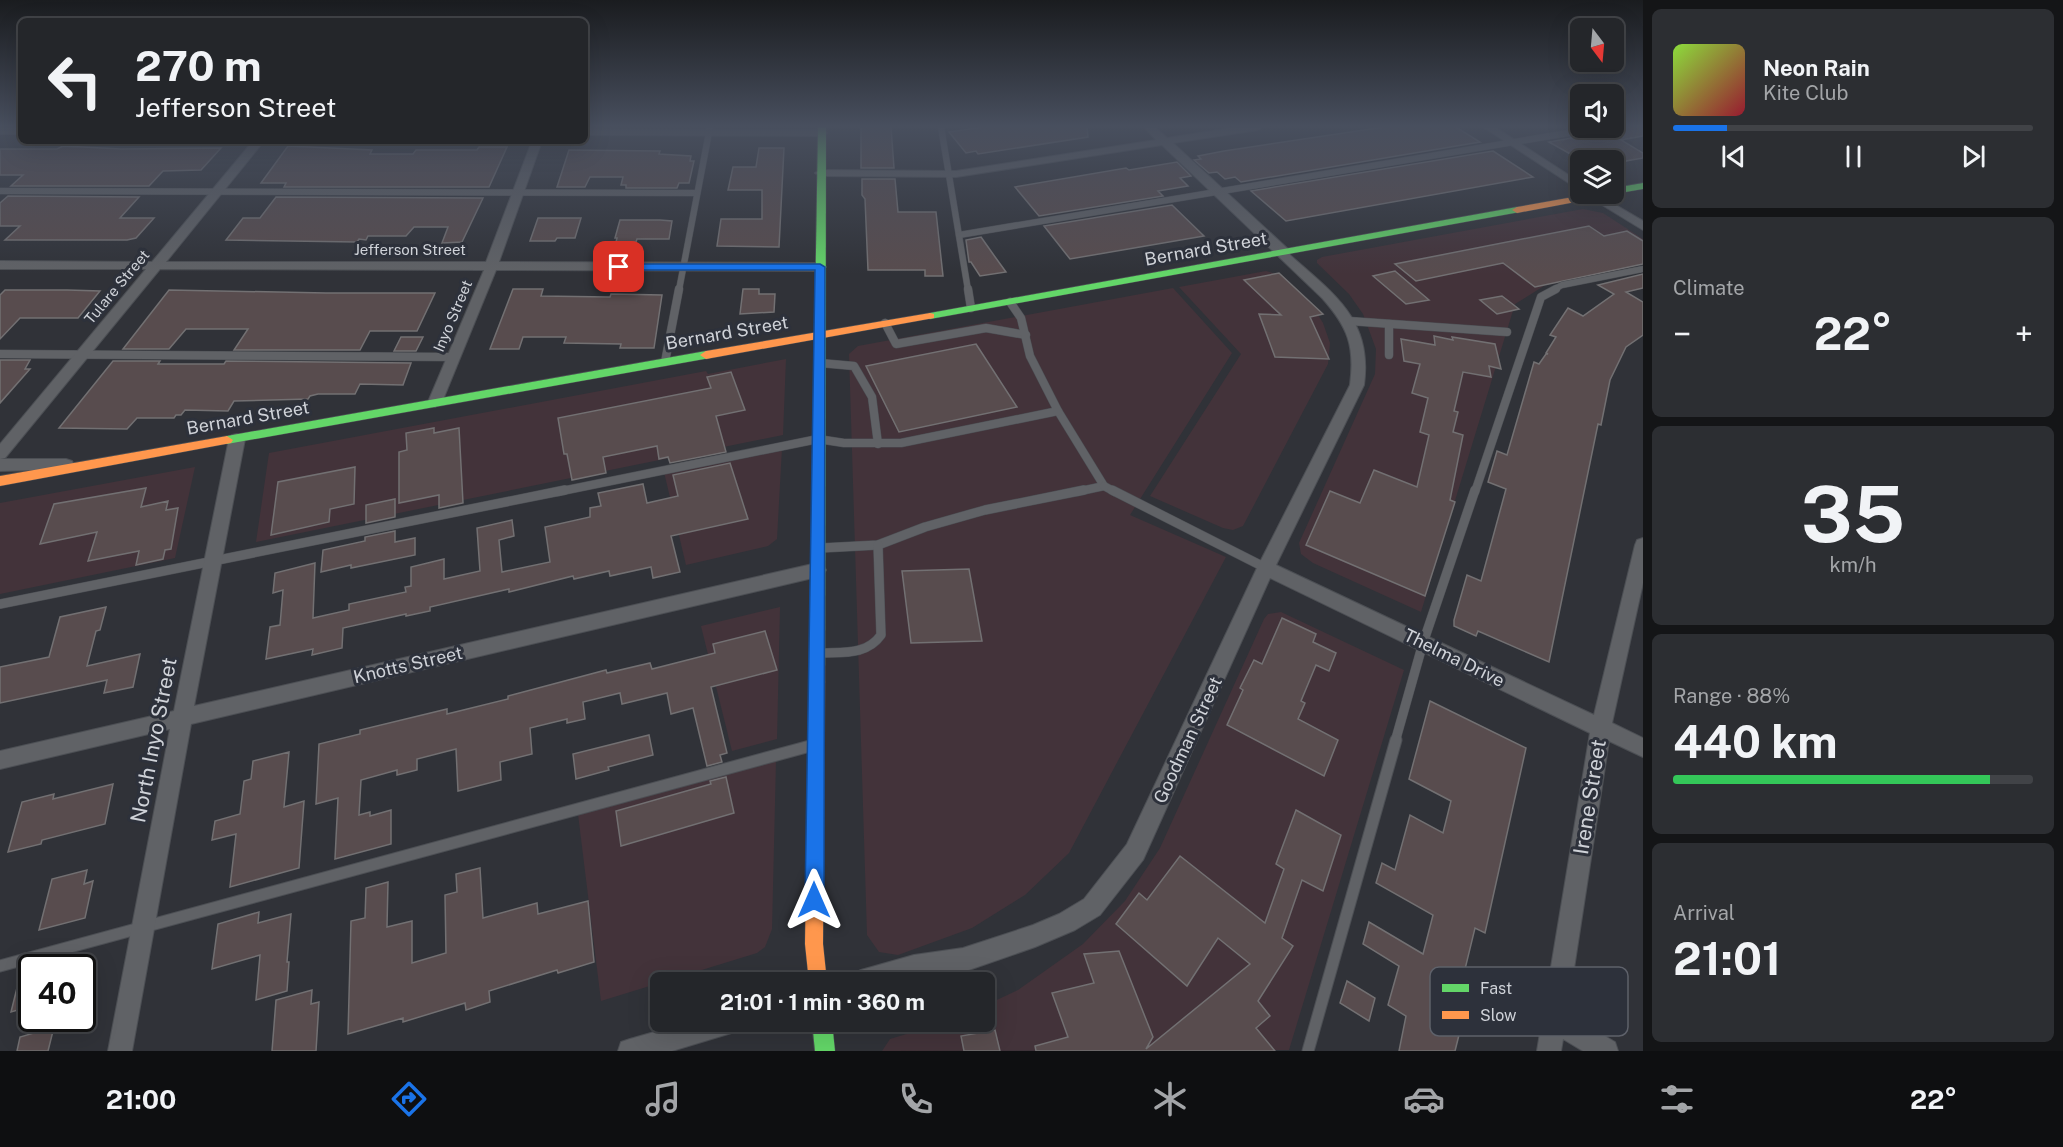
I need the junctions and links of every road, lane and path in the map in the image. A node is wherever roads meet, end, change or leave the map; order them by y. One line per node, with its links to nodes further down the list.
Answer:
1 (230, 176): 12 (street, Tulare Street)
2 (524, 176): 13 (street, Inyo Street)
3 (700, 176): 14 (lane)
4 (821, 176): 24 (street)
5 (949, 176): 18 (lane)
6 (1202, 176): 10 (street)
7 (1302, 176): 10 (lane)
8 (1643, 186): 9 (street)
9 (1624, 189)
10 (1217, 190): 18 (lane); 19 (street)
11 (0, 191): 12 (lane)
12 (217, 192): 13 (lane); 21 (street, Tulare Street)
13 (518, 193): 14 (lane); 22 (street, Inyo Street)
14 (697, 193): 23 (lane)
15 (1570, 196): 19 (street, Bernard Street)
16 (1610, 204): 17 (street)
17 (1643, 226)
18 (959, 235): 27 (lane)
19 (1283, 254): 26 (street, Bernard Street); 28 (street)
20 (0, 265): 21 (street, Jefferson Street)
21 (156, 265): 22 (street, Jefferson Street); 35 (street, Tulare Street)
22 (491, 267): 23 (street, Jefferson Street); 37 (street, Inyo Street)
23 (683, 267): 24 (street, Jefferson Street); 38 (lane)
24 (820, 267): 32 (street)
25 (1643, 269): 57 (lane)
26 (1010, 302): 27 (street, Bernard Street); 33 (lane)
27 (971, 308): 29 (street, Bernard Street)
28 (1348, 321): 30 (lane); 54 (street, Goodman Street)
29 (885, 323): 32 (street, Bernard Street); 33 (lane)
30 (1389, 324): 31 (lane); 36 (lane)
31 (1507, 332)
32 (820, 334): 38 (street, Bernard Street); 39 (street)
33 (1026, 335): 41 (lane)
34 (0, 354): 35 (lane)
35 (82, 355): 37 (lane); 45 (street, Tulare Street)
36 (1389, 355)
37 (454, 357): 40 (street, Inyo Street)
38 (665, 362): 40 (street, Bernard Street)
39 (820, 363): 43 (street); 44 (lane)
40 (435, 402): 42 (street, Bernard Street)
41 (1058, 411): 44 (lane); 49 (lane)
42 (237, 439): 47 (street, Bernard Street); 53 (street, North Inyo Street)
43 (818, 439): 44 (lane); 52 (street); 53 (lane)
44 (878, 444)
45 (0, 454)
46 (0, 465): 47 (street)
47 (88, 465): 48 (street, Bernard Street)
48 (0, 482)
49 (1104, 486): 51 (lane); 54 (lane)
50 (1643, 545): 60 (street, Irene Street)
51 (878, 546): 52 (lane); 58 (lane)
52 (817, 548): 55 (street)
53 (214, 560): 56 (lane); 59 (street, North Inyo Street)
54 (1266, 568): 57 (street, Thelma Drive); 68 (street, Goodman Street)
55 (817, 570): 58 (street); 59 (street, Knotts Street)
56 (0, 604)
57 (1423, 643): 60 (street, Thelma Drive); 76 (lane)
58 (816, 653): 61 (street)
59 (182, 718): 63 (street, Knotts Street); 64 (street, North Inyo Street)
60 (1601, 728): 62 (street, Thelma Drive); 66 (street, Irene Street)
61 (816, 744): 64 (lane); 67 (street)
62 (1643, 748)
63 (0, 760)
64 (143, 928): 65 (lane); 73 (street, North Inyo Street)
65 (0, 966)
66 (1563, 967)
67 (817, 972)
68 (896, 972)
69 (695, 1032): 74 (street)
70 (823, 1032): 75 (street)
71 (1551, 1036): 77 (street, Irene Street)
72 (1581, 1036): 78 (street)
73 (120, 1051)
74 (630, 1051)
75 (825, 1051)
76 (1308, 1051)
77 (1549, 1051)
78 (1606, 1051)

